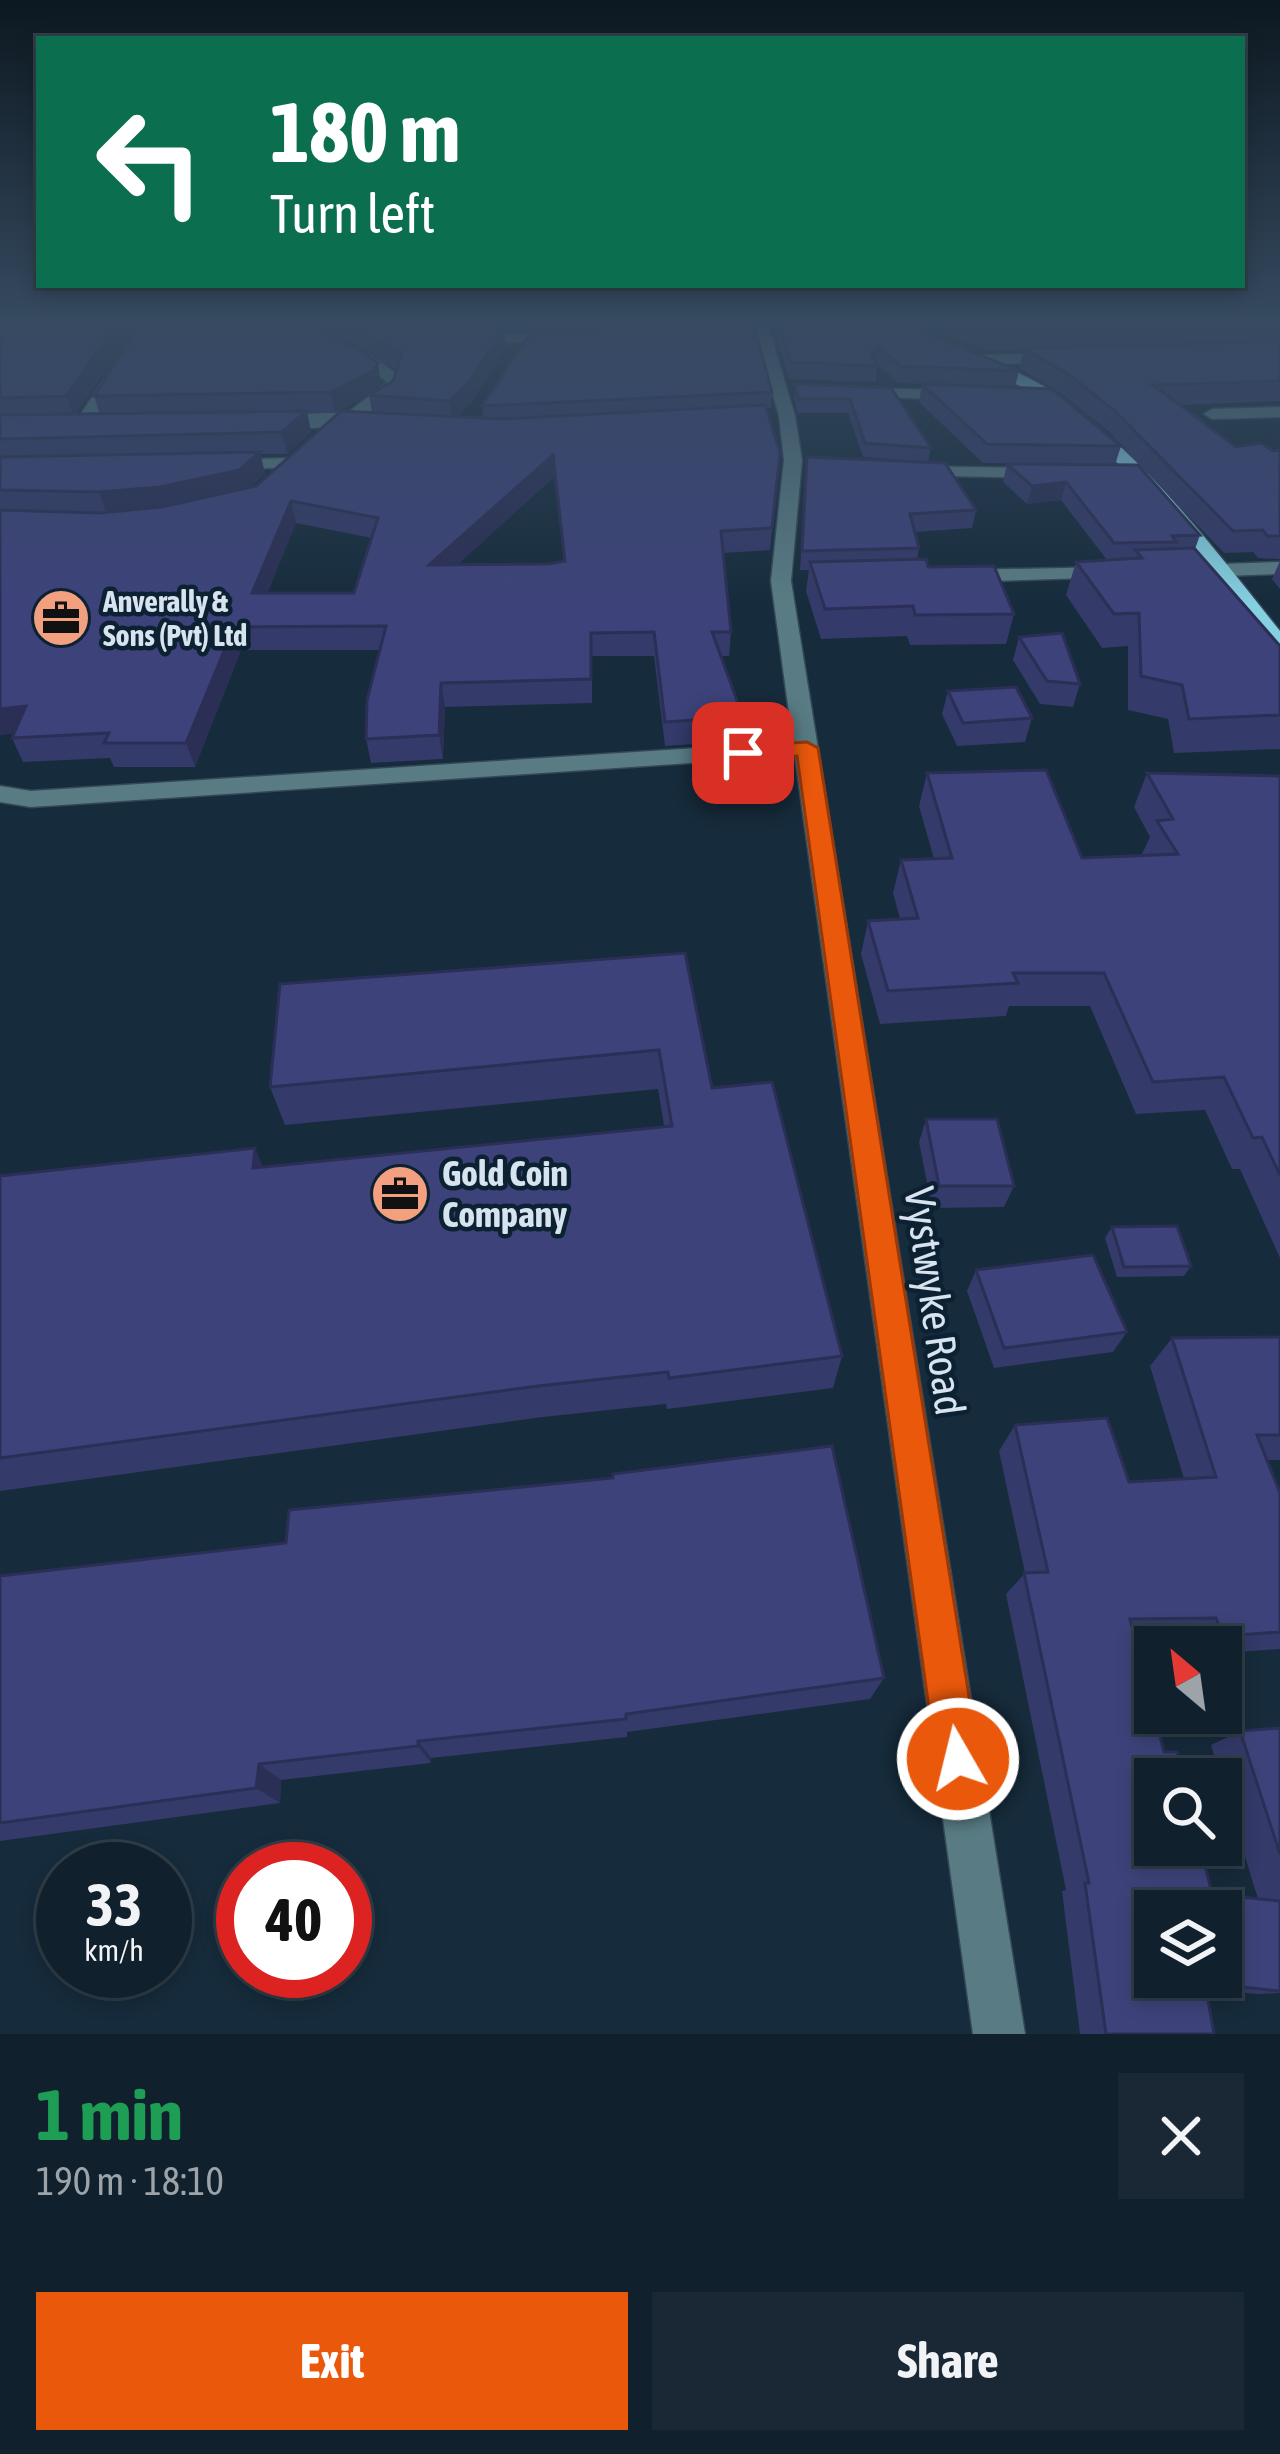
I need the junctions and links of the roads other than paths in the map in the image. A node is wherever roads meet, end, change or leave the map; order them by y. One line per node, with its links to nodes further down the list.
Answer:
1 (95, 416): 7 (street)
2 (354, 416): 9 (street)
3 (787, 416): 5 (street); 22 (street, Vystwyke Road)
4 (1072, 416): 14 (main road)
5 (764, 417)
6 (241, 422): 9 (street)
7 (61, 426)
8 (375, 427): 9 (street)
9 (332, 429)
10 (203, 465): 15 (street)
11 (889, 469): 12 (street)
12 (1069, 474)
13 (1114, 475): 14 (street)
14 (1138, 475): 17 (main road)
15 (267, 488)
16 (1280, 568): 17 (street)
17 (1221, 570): 18 (street); 21 (main road)
18 (1175, 571)
19 (1129, 572): 20 (street)
20 (943, 577)
21 (1280, 645)
22 (807, 748): 23 (street); 24 (street, Vystwyke Road)
23 (0, 794)
24 (999, 2034)

